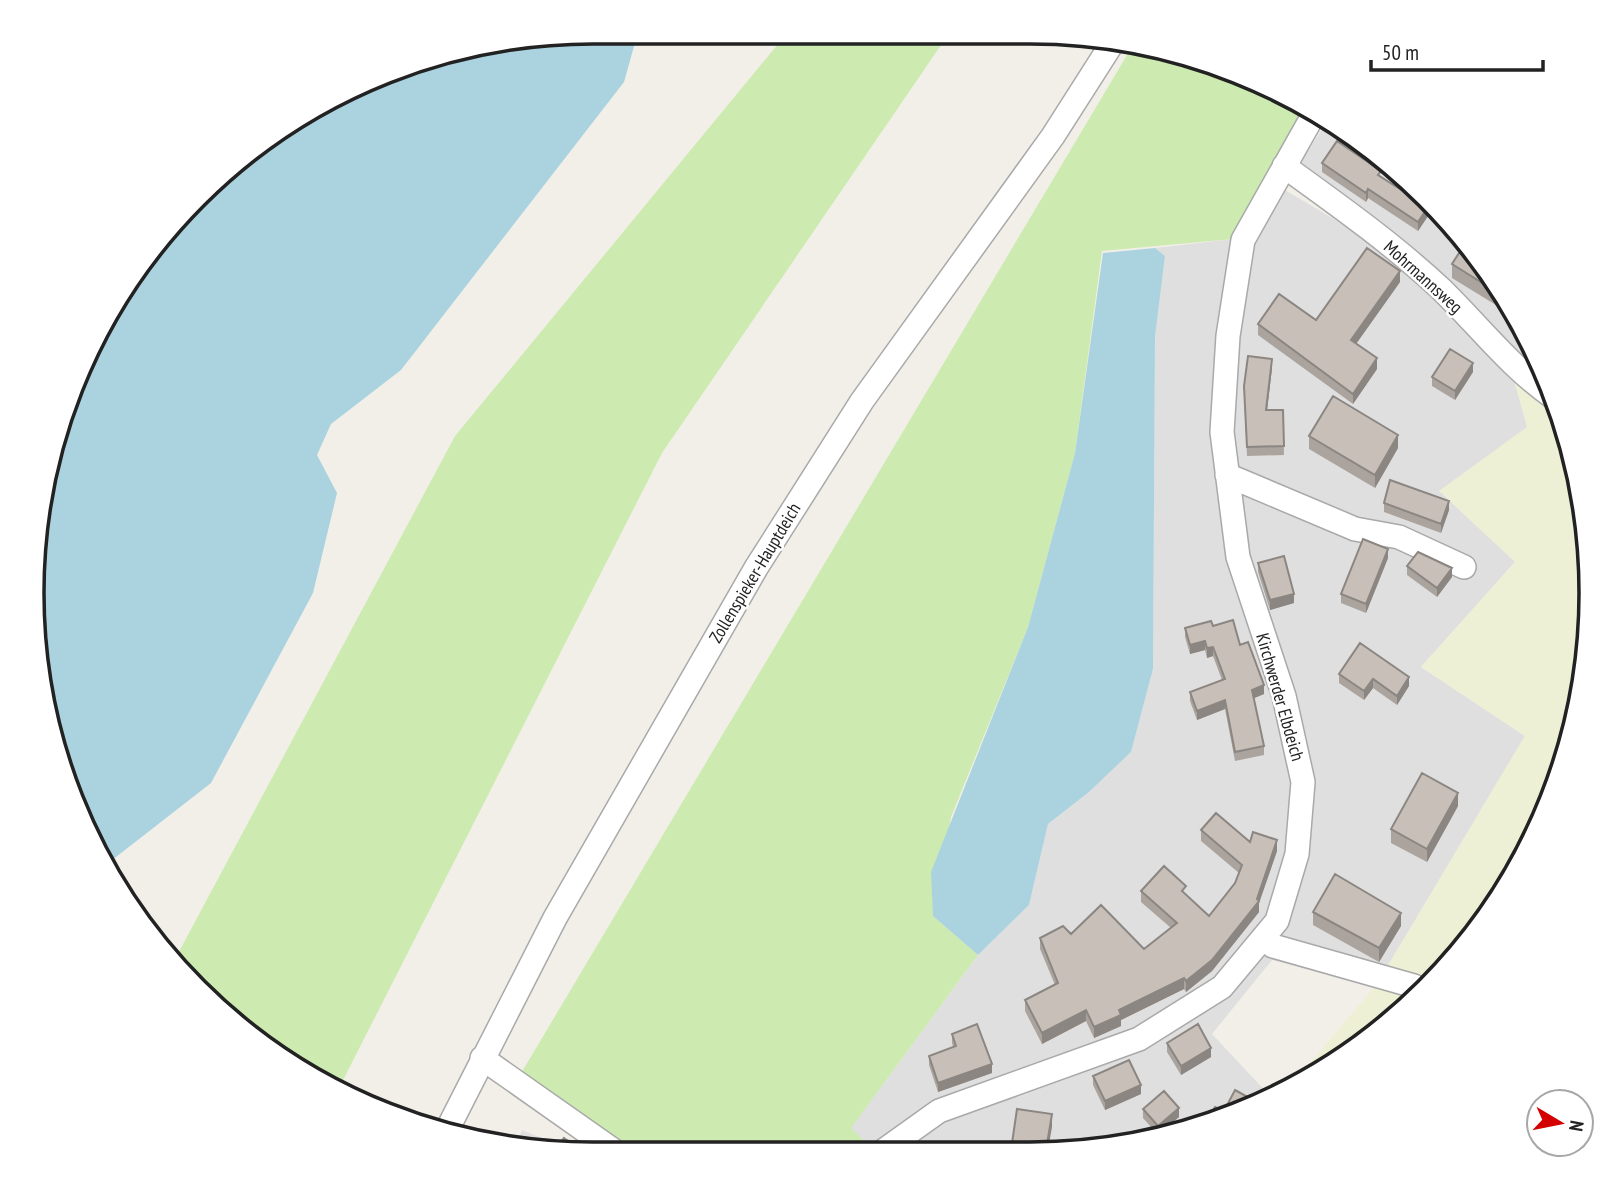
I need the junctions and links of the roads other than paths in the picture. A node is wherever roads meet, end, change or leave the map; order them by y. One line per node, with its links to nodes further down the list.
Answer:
1 (1108, 49): 9 (street, Zollenspieker-Hauptdeich)
2 (1310, 120): 3 (street, Kirchwerder Elbdeich)
3 (1284, 166): 4 (street, Mohrmannsweg); 5 (street, Kirchwerder Elbdeich)
4 (1539, 387)
5 (1227, 475): 6 (street); 7 (street, Kirchwerder Elbdeich)
6 (1464, 567)
7 (1263, 938): 8 (street); 12 (street, Kirchwerder Elbdeich)
8 (1413, 986)
9 (482, 1058): 10 (street, Zollenspieker-Hauptdeich); 11 (street)
10 (450, 1124)
11 (601, 1142)
12 (896, 1142)

